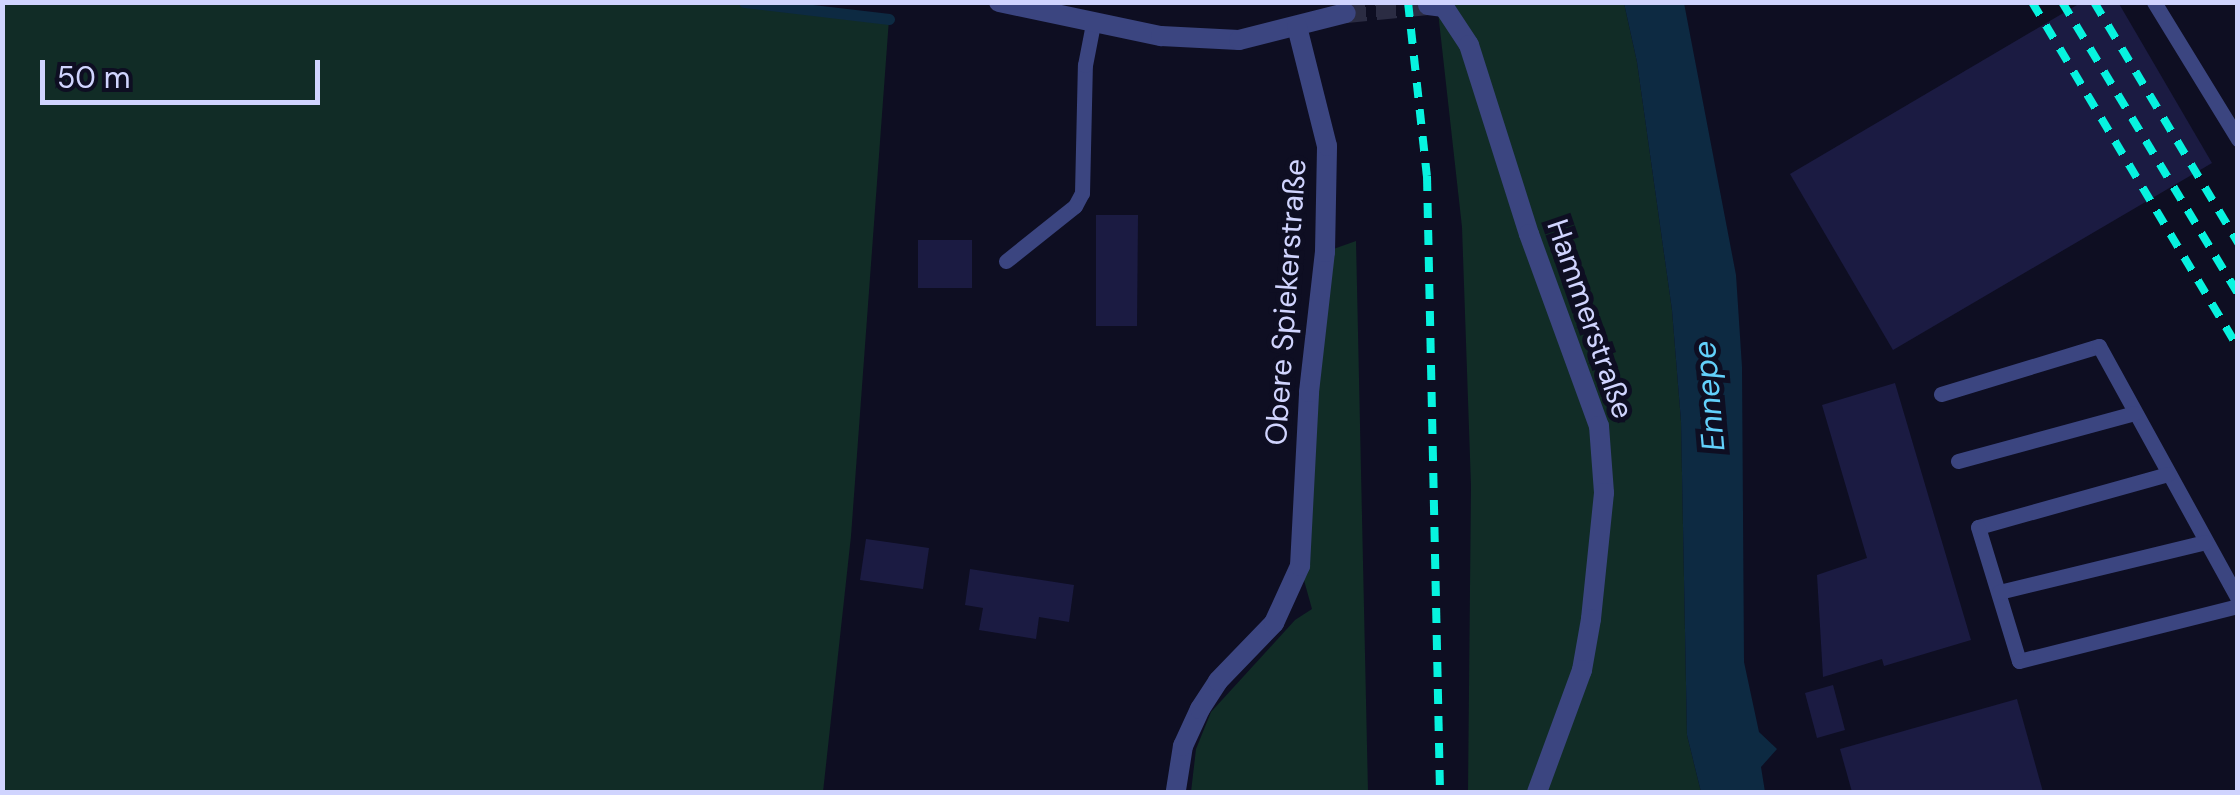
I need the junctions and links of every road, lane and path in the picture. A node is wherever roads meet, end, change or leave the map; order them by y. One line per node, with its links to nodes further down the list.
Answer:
1 (998, 2): 5 (street)
2 (2154, 2): 7 (lane)
3 (1428, 5): 17 (street, Hammerstraße)
4 (1346, 13): 6 (street)
5 (1093, 24): 6 (street); 8 (lane)
6 (1297, 27): 16 (street, Obere Spiekerstraße)
7 (2238, 139)
8 (1006, 261)
9 (1941, 394): 10 (lane)
10 (2135, 413): 11 (lane); 12 (lane)
11 (1958, 461)
12 (2168, 474): 13 (lane); 14 (lane)
13 (2205, 542): 14 (lane); 15 (lane)
14 (1998, 592): 15 (lane)
15 (2238, 603)
16 (1176, 790)
17 (1537, 792)

